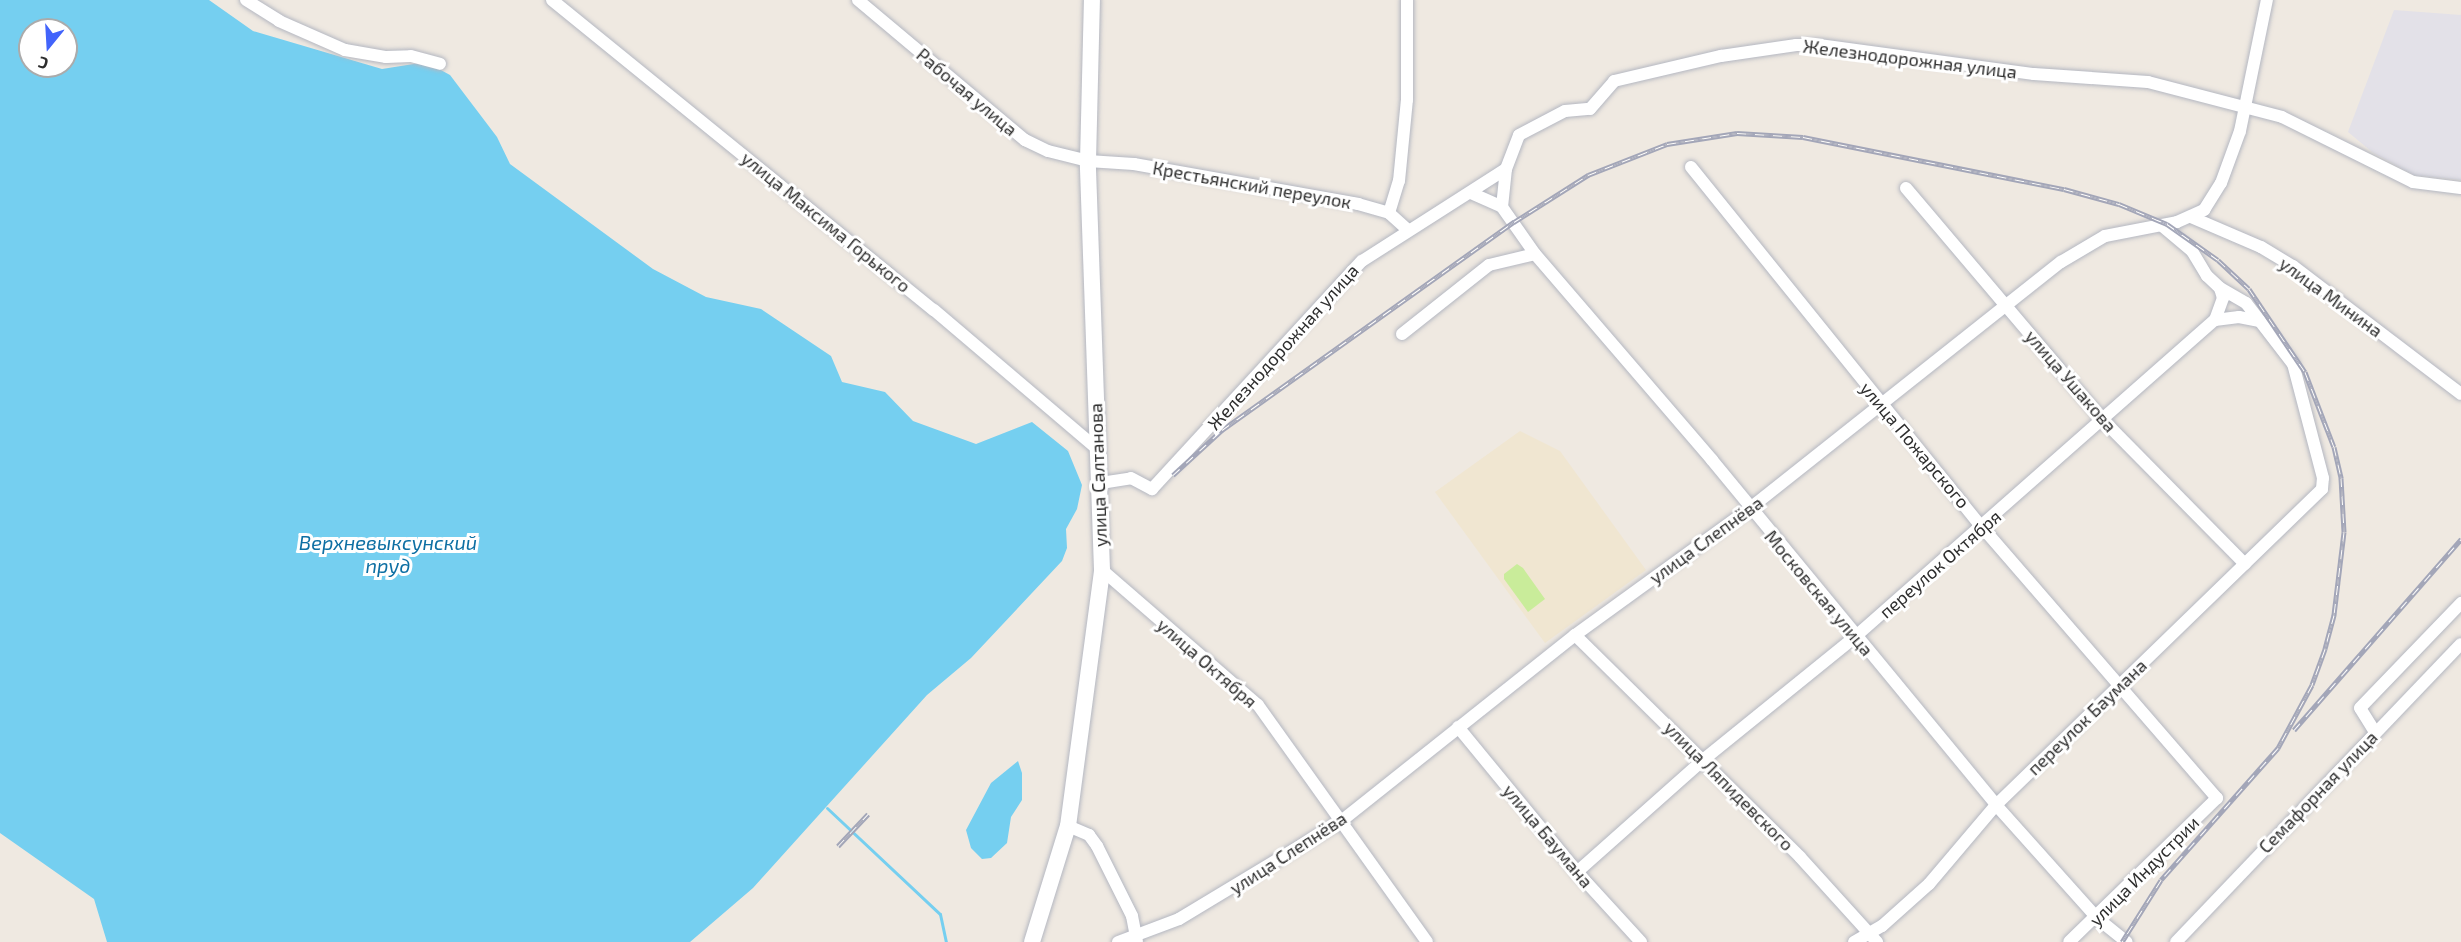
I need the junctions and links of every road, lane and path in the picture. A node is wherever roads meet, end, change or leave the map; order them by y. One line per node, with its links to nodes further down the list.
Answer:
1 (246, 0): 7 (street)
2 (552, 0): 29 (street, улица Максима Горького)
3 (858, 0): 9 (street, Рабочая улица)
4 (1092, 0): 9 (main road, улица Салтанова)
5 (1407, 0): 16 (street)
6 (2267, 0): 8 (street)
7 (440, 64)
8 (2244, 109): 11 (street, Железнодорожная улица); 13 (street); 17 (street)
9 (1088, 161): 16 (street, Крестьянский переулок); 29 (main road, улица Салтанова)
10 (1691, 167): 27 (street, улица Пожарского)
11 (1506, 169): 14 (street, Железнодорожная улица); 15 (street)
12 (1906, 188): 22 (street, улица Ушакова)
13 (2461, 188)
14 (1471, 193): 15 (street); 19 (street, Железнодорожная улица)
15 (1502, 207): 20 (street, Московская улица)
16 (1389, 213): 19 (street, Крестьянский переулок)
17 (2191, 218): 18 (street, улица Слепнёва); 26 (street, улица Минина)
18 (2161, 225): 21 (street); 22 (street, улица Слепнёва)
19 (1408, 230): 30 (street, Железнодорожная улица)
20 (1535, 254): 25 (street); 31 (street, Московская улица)
21 (2220, 288): 23 (street); 24 (street)
22 (2006, 305): 27 (street, улица Слепнёва); 28 (street, улица Ушакова)
23 (2215, 320): 24 (street); 28 (street, переулок Октября)
24 (2260, 321): 33 (street, переулок Баумана)
25 (1402, 334)
26 (2461, 394)
27 (1880, 405): 31 (street, улица Слепнёва); 32 (street, улица Пожарского)
28 (2103, 420): 32 (street, переулок Октября); 33 (street, улица Ушакова)
29 (1096, 447): 30 (main road, улица Салтанова)
30 (1101, 483): 34 (main road, улица Салтанова)
31 (1749, 509): 36 (street, улица Слепнёва); 37 (street, Московская улица)
32 (1982, 527): 37 (street, переулок Октября); 39 (street, улица Пожарского)
33 (2245, 564): 39 (street, переулок Баумана)
34 (1102, 570): 45 (street, улица Октября); 46 (main road, улица Салтанова)
35 (2461, 603): 41 (street)
36 (1575, 635): 40 (street, улица Слепнёва); 42 (street, улица Ляпидевского)
37 (1857, 636): 42 (street, переулок Октября); 44 (street, Московская улица)
38 (2461, 644): 41 (street, Семафорная улица)
39 (2122, 684): 43 (street, улица Пожарского); 44 (street, переулок Баумана)
40 (1458, 727): 45 (street, улица Слепнёва); 47 (street, улица Баумана)
41 (2375, 732): 59 (street, Семафорная улица)
42 (1704, 760): 47 (street, переулок Октября); 49 (street, улица Ляпидевского)
43 (2217, 798): 48 (street, улица Индустрии)
44 (1996, 805): 48 (street, Московская улица); 49 (street, переулок Баумана)
45 (1340, 822): 50 (street, улица Слепнёва); 53 (street, улица Октября)
46 (1068, 825): 50 (street); 51 (main road, улица Салтанова)
47 (1577, 872): 54 (street, улица Баумана)
48 (2097, 918): 57 (street, улица Индустрии); 58 (street)
49 (1868, 931): 55 (street, переулок Баумана); 56 (street, улица Ляпидевского)
50 (1136, 939): 52 (street, улица Слепнёва)
51 (1032, 942)
52 (1118, 942)
53 (1427, 942)
54 (1641, 942)
55 (1854, 942)
56 (1877, 942)
57 (2069, 942)
58 (2127, 942)
59 (2176, 942)

